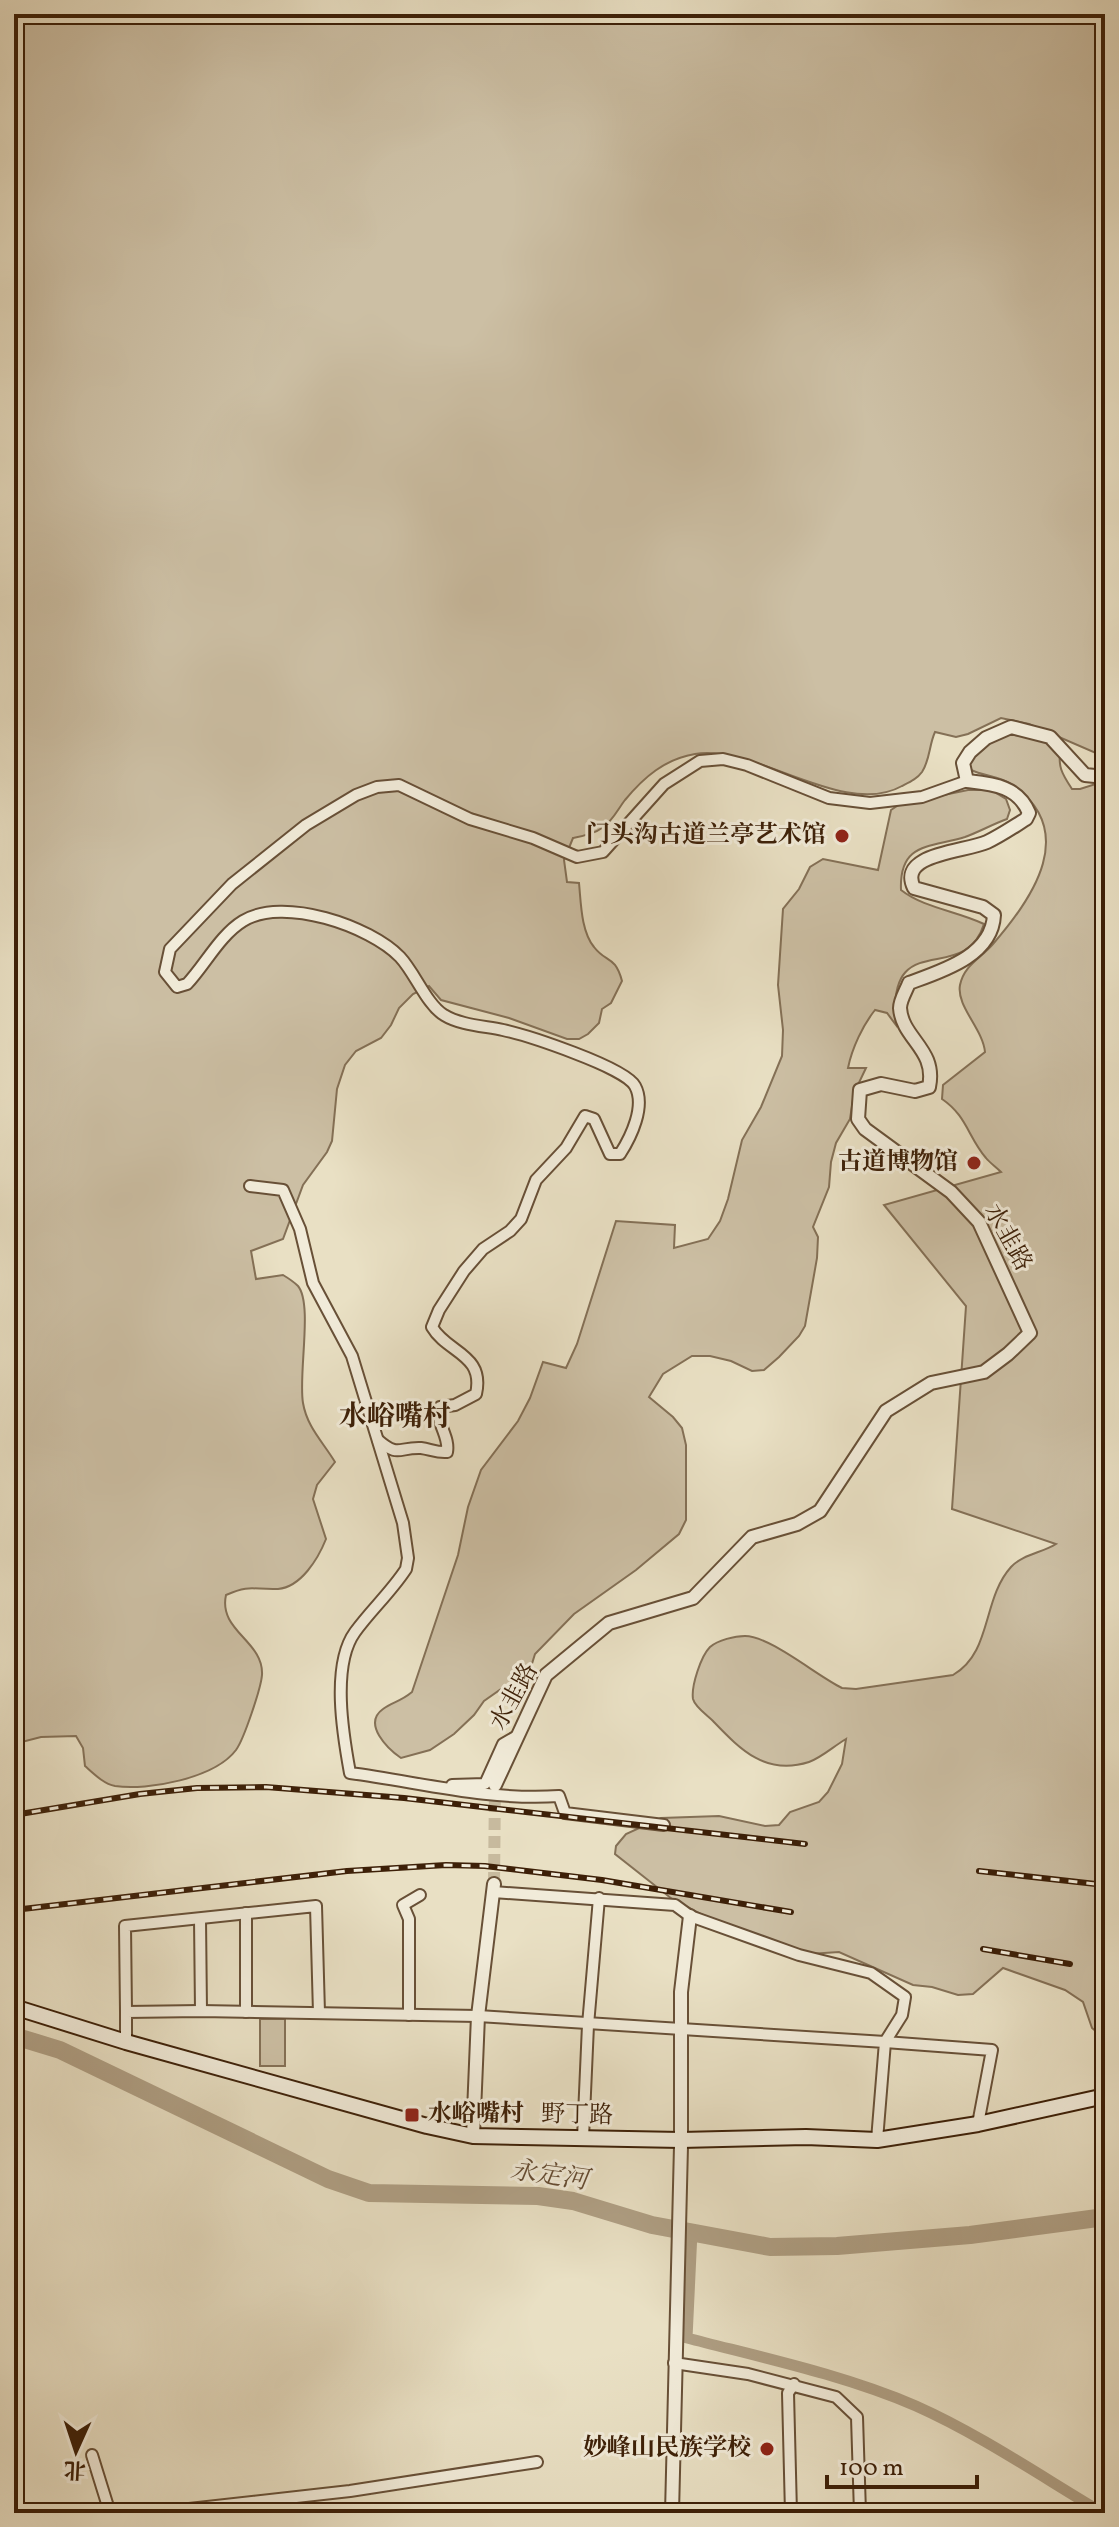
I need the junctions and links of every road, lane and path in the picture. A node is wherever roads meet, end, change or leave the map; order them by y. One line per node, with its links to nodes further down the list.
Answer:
1 (1105, 777): 2 (street)
2 (967, 781): 4 (street); 5 (street, 水韭路)
3 (250, 1186): 4 (street)
4 (378, 1440): 7 (street)
5 (517, 1736): 6 (street, 水韭路); 7 (street)
6 (495, 1785)
7 (437, 1787): 8 (street)
8 (664, 1825)
9 (494, 1888): 11 (street); 21 (street)
10 (420, 1895): 20 (street)
11 (599, 1898): 13 (street); 22 (street)
12 (246, 1913): 14 (street); 18 (street); 19 (street)
13 (690, 1916): 23 (street); 25 (street)
14 (200, 1919): 16 (street); 17 (street)
15 (14, 2007): 24 (main road, 野丁路)
16 (201, 2011): 17 (street); 18 (street)
17 (126, 2012): 24 (street)
18 (246, 2012): 19 (street)
19 (319, 2013): 20 (street)
20 (409, 2015): 21 (street)
21 (478, 2016): 22 (street); 28 (street)
22 (588, 2025): 23 (street); 29 (street)
23 (681, 2030): 25 (street); 31 (street)
24 (126, 2042): 28 (main road, 野丁路)
25 (885, 2042): 27 (street); 30 (street)
26 (1105, 2096): 27 (main road, 野丁路)
27 (978, 2124): 30 (main road, 野丁路)
28 (473, 2136): 29 (main road, 野丁路)
29 (583, 2138): 31 (main road, 野丁路)
30 (877, 2140): 31 (main road, 野丁路)
31 (681, 2143): 32 (street)
32 (674, 2363): 33 (street); 39 (street)
33 (794, 2384): 40 (street); 41 (street)
34 (92, 2455): 37 (street)
35 (537, 2462): 36 (street)
36 (248, 2507): 38 (street)
37 (110, 2513)
38 (153, 2513)
39 (672, 2513)
40 (791, 2513)
41 (860, 2513)

